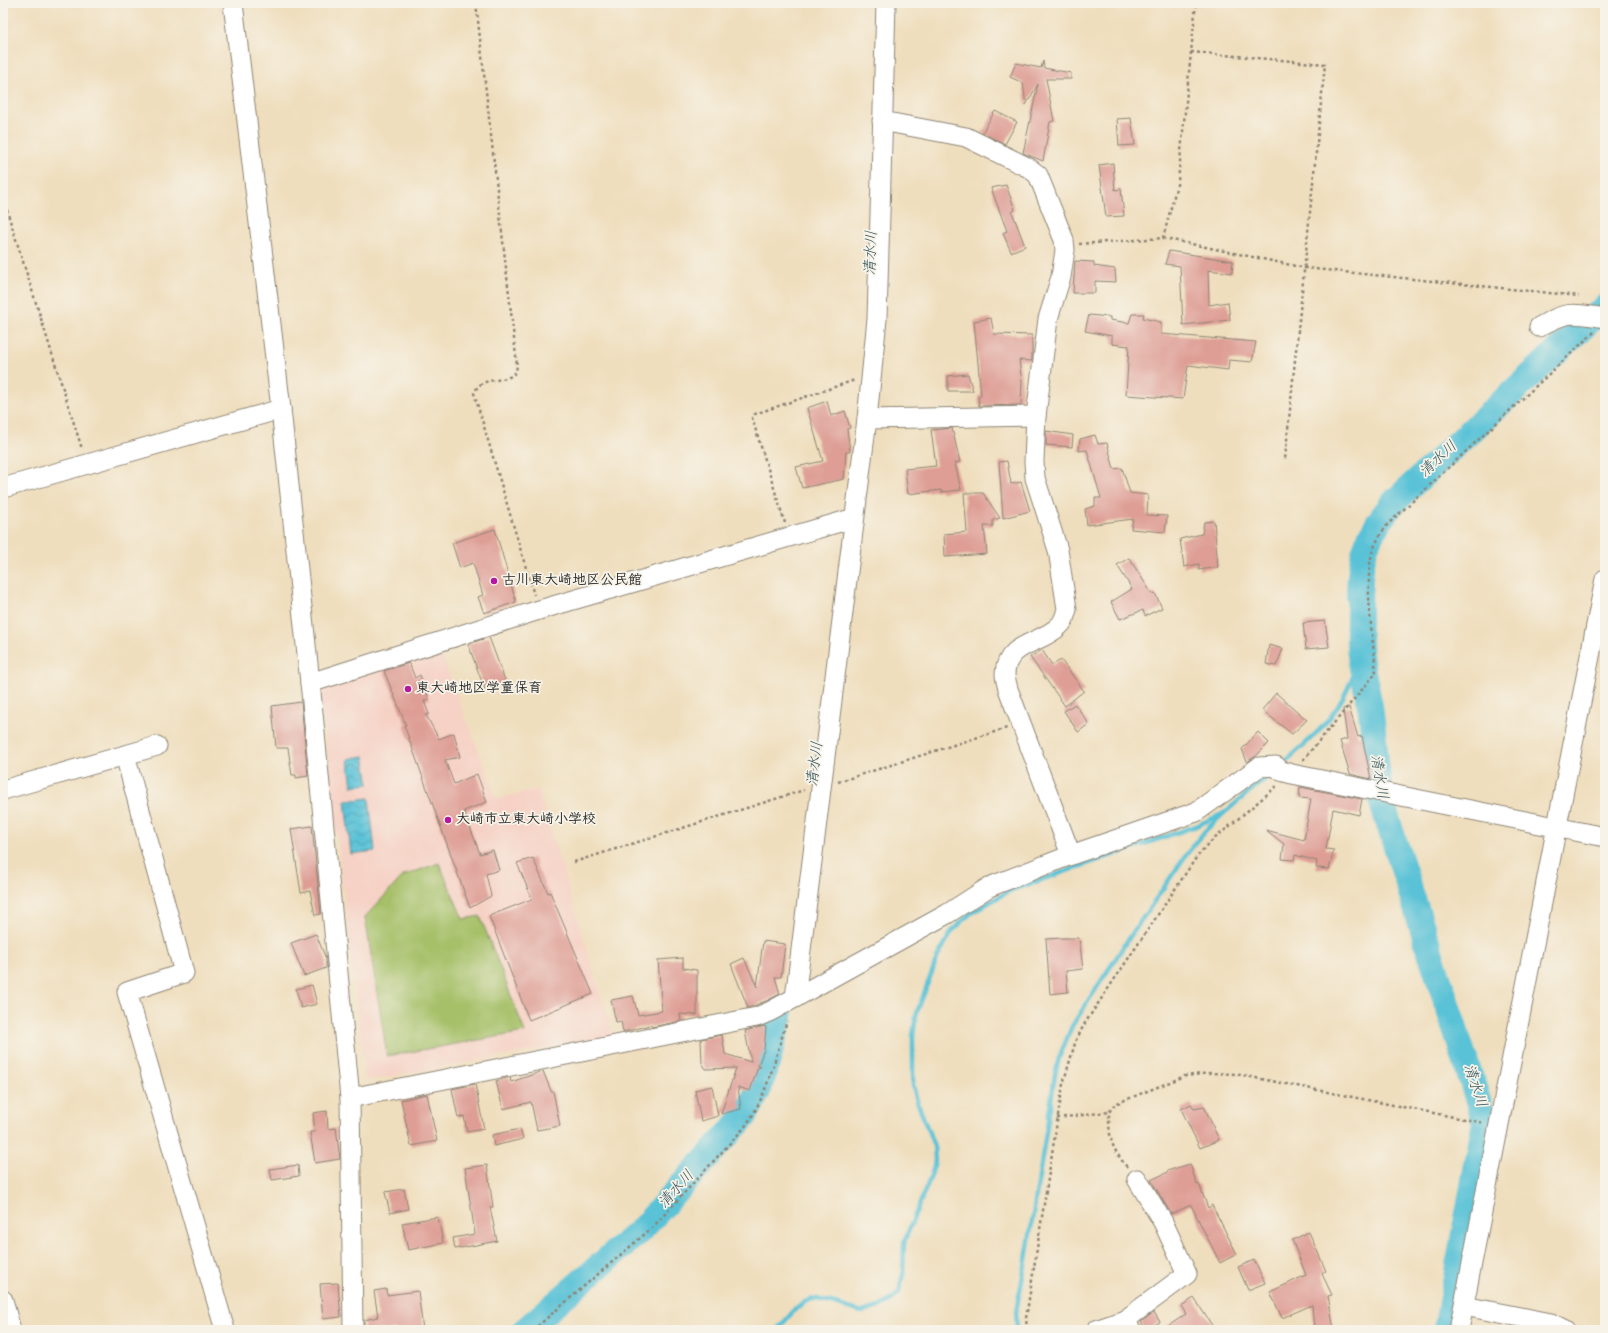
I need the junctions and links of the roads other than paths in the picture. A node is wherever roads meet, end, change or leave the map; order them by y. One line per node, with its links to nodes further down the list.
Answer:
1 (233, 3): 6 (street)
2 (886, 3): 3 (street)
3 (882, 121): 7 (street); 8 (street)
4 (1598, 320): 5 (street)
5 (1539, 327)
6 (280, 409): 9 (street); 12 (street)
7 (1036, 416): 8 (street); 18 (street)
8 (867, 419): 10 (street)
9 (3, 488)
10 (854, 518): 12 (street); 19 (street)
11 (1605, 579): 16 (street)
12 (310, 683): 20 (street)
13 (156, 746): 14 (street)
14 (125, 756): 15 (street); 26 (street)
15 (3, 790)
16 (1556, 827): 17 (street); 18 (street); 23 (street)
17 (1605, 837)
18 (1071, 855): 19 (street)
19 (794, 998): 20 (street)
20 (350, 1098): 27 (street)
21 (1137, 1179): 24 (street)
22 (3, 1300): 25 (street)
23 (1464, 1306): 29 (street); 30 (street)
24 (1128, 1325): 28 (street)
25 (11, 1330)
26 (225, 1330)
27 (353, 1330)
28 (1096, 1330)
29 (1459, 1330)
30 (1565, 1330)

